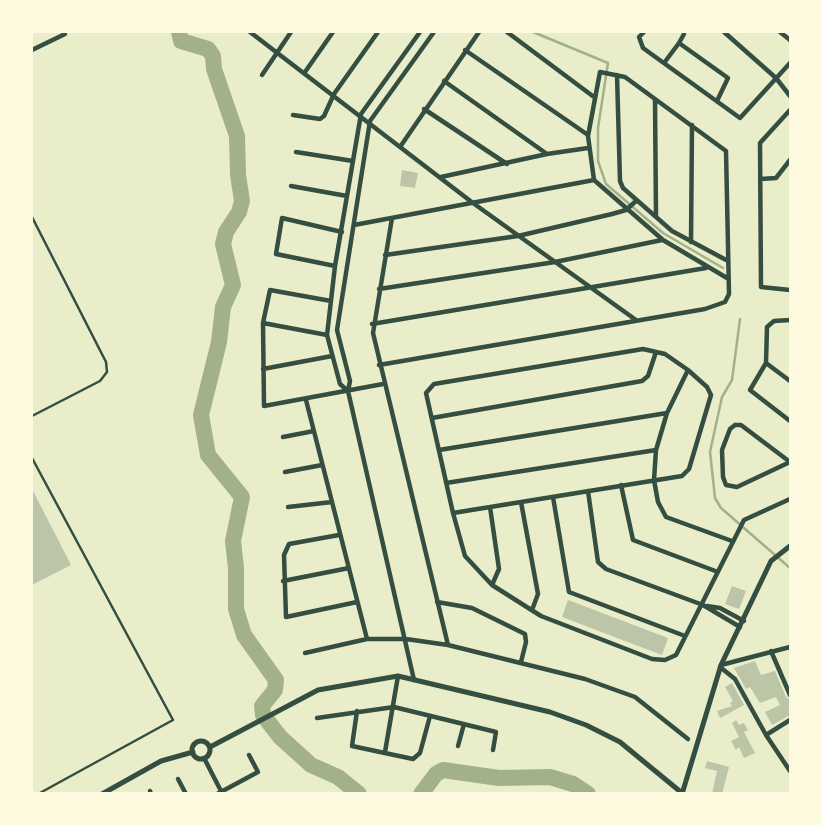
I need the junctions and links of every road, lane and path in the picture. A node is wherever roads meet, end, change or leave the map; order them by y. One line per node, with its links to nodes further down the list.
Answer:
1 (250, 32): 18 (street)
2 (291, 32): 18 (street)
3 (333, 32): 21 (street)
4 (378, 32): 26 (street)
5 (420, 32): 33 (street)
6 (434, 32): 35 (street)
7 (479, 32): 17 (street)
8 (507, 32): 28 (street)
9 (644, 32): 20 (street)
10 (724, 32): 24 (street)
11 (780, 32): 14 (street)
12 (65, 34): 16 (street)
13 (684, 34): 15 (street)
14 (790, 40)
15 (679, 43): 20 (street); 30 (street)
16 (32, 50)
17 (465, 50): 25 (street); 37 (street)
18 (277, 52): 21 (street); 22 (street)
19 (790, 62): 24 (street)
20 (664, 63): 30 (street)
21 (304, 72): 26 (street)
22 (262, 75)
23 (617, 75): 28 (street); 29 (street); 51 (street)
24 (776, 78): 27 (street); 30 (street)
25 (444, 81): 31 (street); 41 (street)
26 (334, 94): 33 (street); 34 (street)
27 (790, 96)
28 (594, 97): 37 (street)
29 (655, 100): 36 (street); 53 (street)
30 (717, 101)
31 (424, 109): 38 (street); 44 (street)
32 (790, 110): 46 (street)
33 (361, 114): 35 (street); 43 (street)
34 (293, 115)
35 (370, 121): 38 (street); 55 (street)
36 (692, 125): 59 (street); 61 (street)
37 (588, 136): 39 (street)
38 (400, 147): 45 (street)
39 (588, 148): 41 (street); 47 (street)
40 (296, 152): 43 (street)
41 (547, 154): 44 (street)
42 (790, 160): 46 (street)
43 (353, 161): 49 (street)
44 (508, 164): 45 (street)
45 (440, 178): 50 (street)
46 (760, 179): 68 (street)
47 (594, 180): 50 (street); 51 (street)
48 (291, 186): 49 (street)
49 (347, 196): 56 (street)
50 (473, 203): 54 (street); 57 (street)
51 (631, 205): 53 (street); 57 (street); 58 (street)
52 (32, 217): 86 (lane)
53 (656, 217): 59 (street)
54 (392, 218): 55 (street); 60 (street)
55 (354, 225): 83 (street)
56 (342, 232): 63 (street); 63 (street)
57 (518, 236): 60 (street); 62 (street)
58 (663, 240): 62 (street); 64 (street)
59 (691, 243): 61 (street)
60 (385, 255): 66 (street)
61 (728, 261): 65 (street)
62 (555, 262): 66 (street); 67 (street)
63 (335, 265): 69 (street)
64 (706, 268): 65 (street); 67 (street)
65 (727, 278): 71 (street)
66 (379, 289): 73 (street)
67 (593, 289): 71 (street); 73 (street)
68 (790, 290)
69 (331, 301): 72 (street); 74 (street)
70 (790, 320): 77 (street)
71 (636, 321): 78 (street)
72 (263, 323): 74 (street); 79 (street)
73 (372, 324): 78 (street)
74 (327, 335): 76 (street)
75 (656, 352): 80 (street); 87 (street); 87 (street)
76 (332, 356): 79 (street); 83 (street)
77 (766, 362): 81 (street); 88 (street)
78 (379, 365): 82 (street)
79 (263, 369): 84 (street)
80 (688, 370): 85 (street); 97 (street)
81 (790, 381)
82 (383, 384): 83 (street); 116 (street)
83 (348, 391): 84 (street); 123 (street)
84 (306, 400): 89 (street)
85 (667, 413): 91 (street); 92 (street)
86 (32, 416)
87 (432, 418): 91 (street)
88 (790, 421)
89 (314, 431): 90 (street); 95 (street)
90 (283, 437)
91 (439, 450): 98 (street)
92 (656, 450): 97 (street); 98 (street)
93 (32, 458): 151 (lane)
94 (790, 462): 94 (street)
95 (322, 465): 96 (street); 103 (street)
96 (285, 472)
97 (654, 480): 99 (street); 109 (street)
98 (446, 483): 107 (street)
99 (621, 485): 100 (street); 112 (street)
100 (588, 491): 101 (street); 117 (street)
101 (553, 496): 104 (street); 121 (street)
102 (790, 499): 109 (street)
103 (332, 502): 105 (street); 108 (street)
104 (521, 502): 106 (street); 118 (street)
105 (288, 507)
106 (490, 507): 107 (street); 114 (street)
107 (453, 513): 114 (street)
108 (339, 535): 111 (street); 113 (street)
109 (733, 541): 112 (street)
110 (790, 545): 119 (street)
111 (349, 568): 113 (street); 115 (street)
112 (718, 572): 117 (street)
113 (283, 581): 115 (street)
114 (492, 585): 118 (street)
115 (357, 602): 122 (street)
116 (437, 602): 124 (street); 128 (street)
117 (703, 605): 119 (street); 120 (street); 121 (street)
118 (532, 610): 121 (street)
119 (744, 621): 120 (street)
120 (741, 627): 129 (street)
121 (685, 636)
122 (367, 639): 123 (street); 127 (street)
123 (406, 639): 124 (street); 131 (street)
124 (448, 645): 128 (street)
125 (790, 647): 126 (street)
126 (771, 651): 129 (street); 132 (street)
127 (305, 653)
128 (521, 662): 140 (street)
129 (721, 666): 139 (street); 154 (street)
130 (398, 676): 131 (street); 133 (street); 142 (street)
131 (414, 680): 154 (street)
132 (790, 695)
133 (394, 707): 134 (street); 135 (street); 145 (street)
134 (357, 711): 136 (street); 145 (street)
135 (430, 716): 138 (street); 145 (street)
136 (317, 718)
137 (790, 720): 139 (street)
138 (464, 724): 141 (street); 143 (street)
139 (766, 736): 148 (street)
140 (688, 739)
141 (458, 746)
142 (210, 747): 144 (street); 147 (street)
143 (493, 750)
144 (192, 752): 147 (street); 152 (street)
145 (384, 752)
146 (249, 755): 150 (street)
147 (204, 758): 150 (street)
148 (790, 771)
149 (178, 779): 153 (street)
150 (219, 792)
151 (38, 793)
152 (102, 793)
153 (186, 793)
154 (682, 793)

